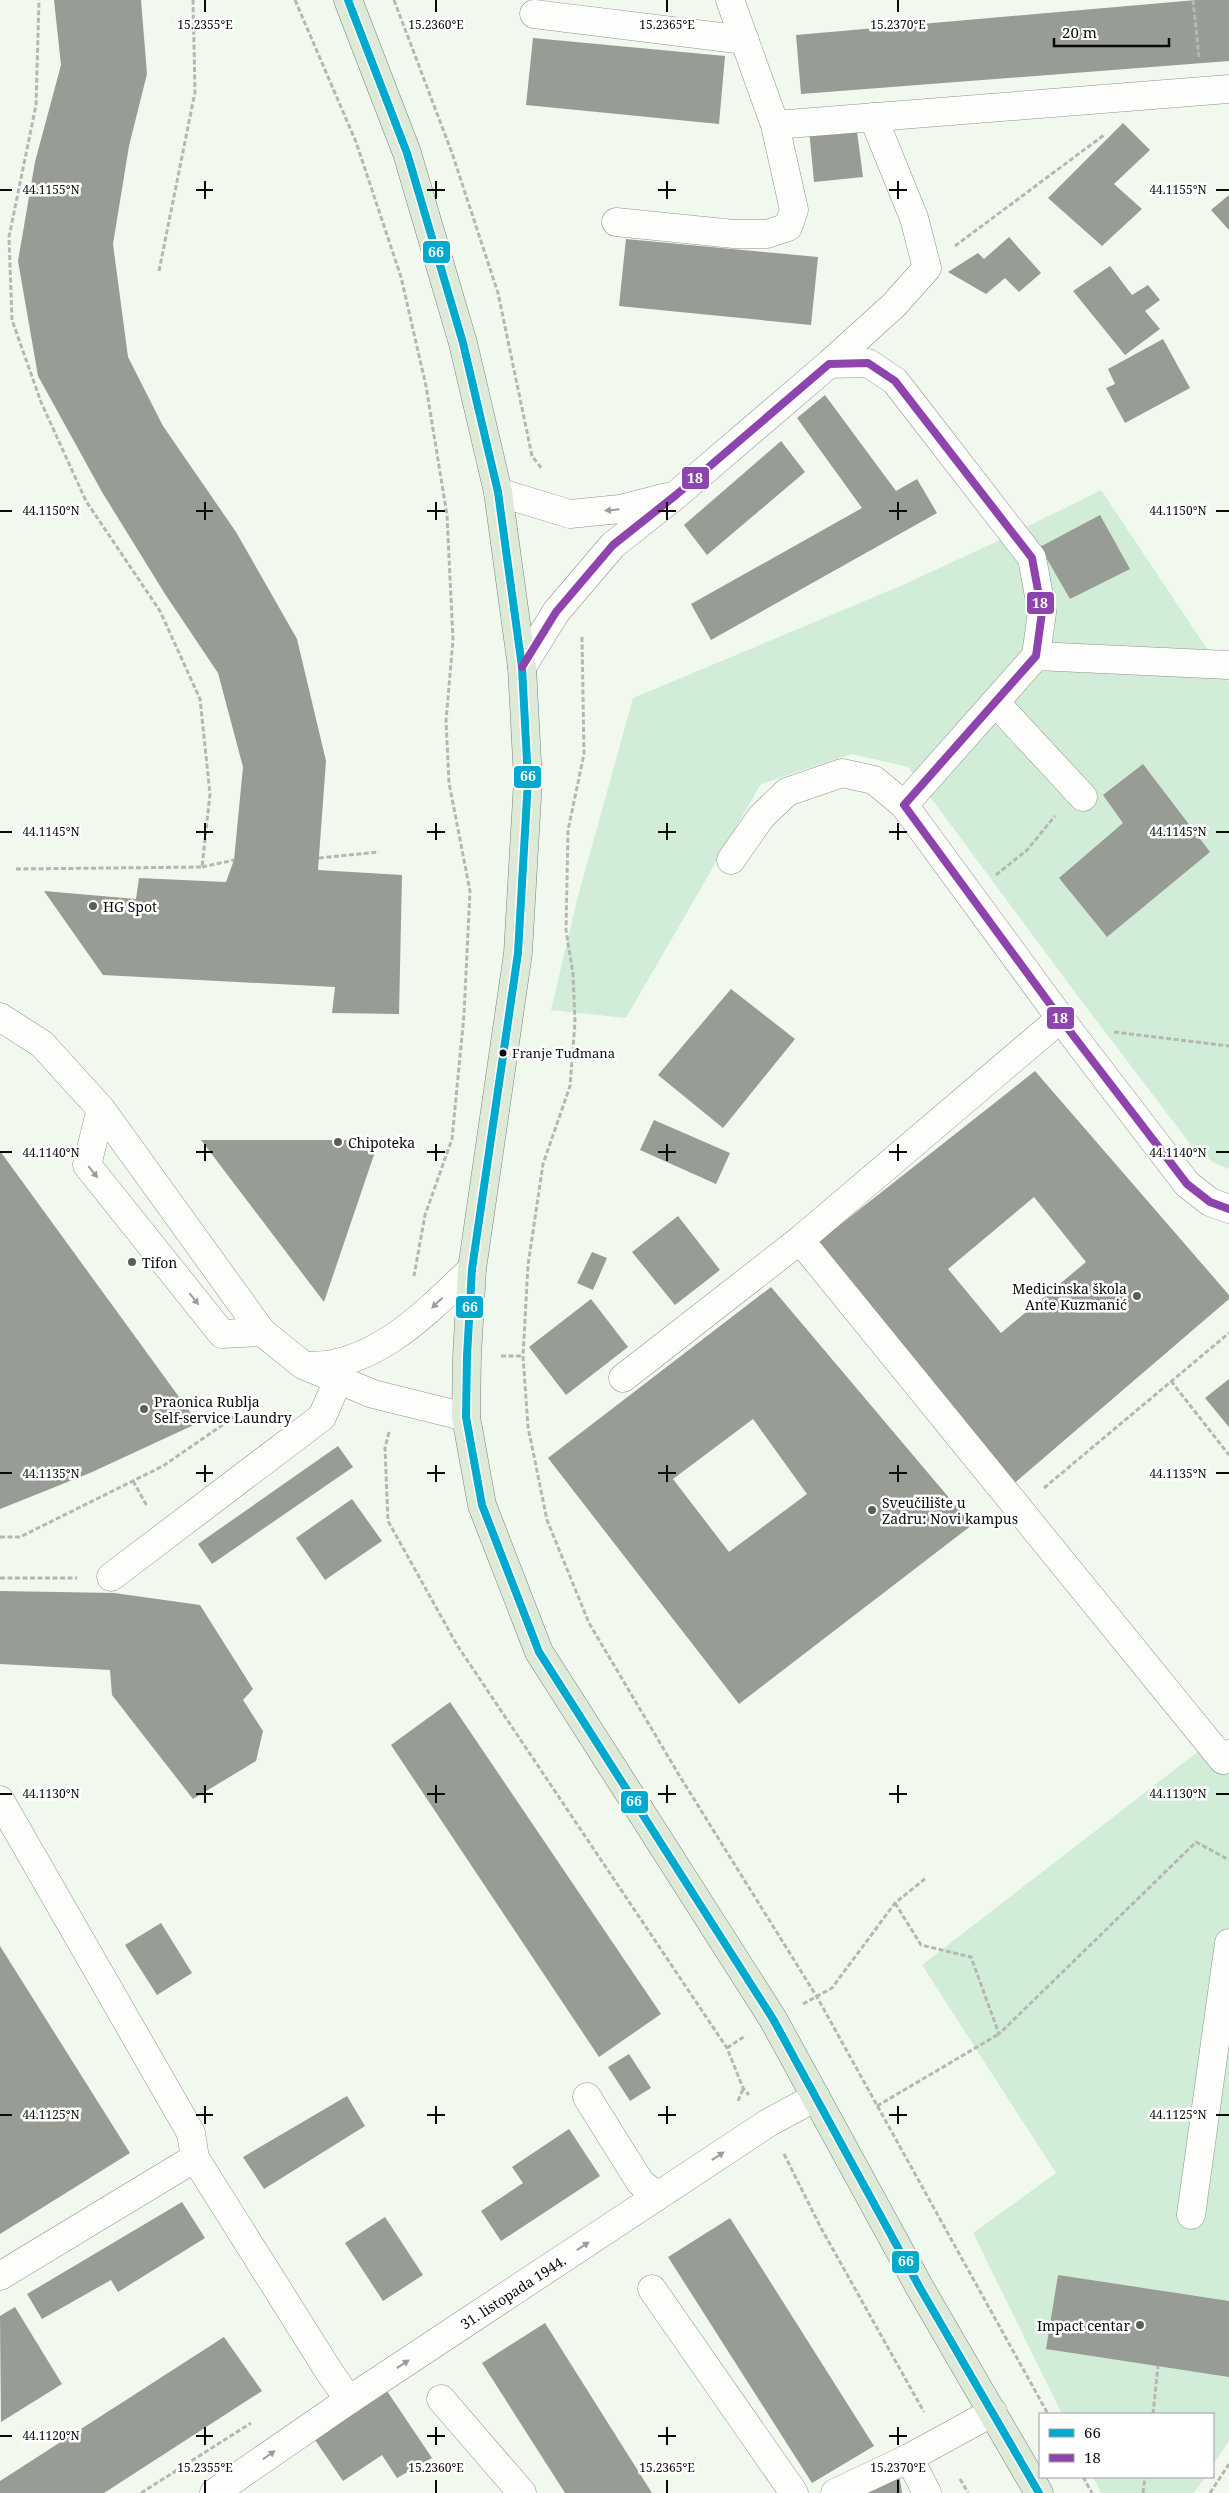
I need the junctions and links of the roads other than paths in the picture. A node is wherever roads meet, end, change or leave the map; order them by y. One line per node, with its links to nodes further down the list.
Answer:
1 (348, 0): 10 (main road)
2 (730, 0): 4 (street)
3 (534, 14): 4 (street)
4 (745, 40): 7 (street)
5 (1229, 89): 6 (street)
6 (873, 117): 7 (street); 9 (street)
7 (775, 125): 8 (street)
8 (616, 222)
9 (829, 364): 11 (street); 12 (street)
10 (498, 492): 11 (street, one-way to 10); 14 (main road)
11 (676, 495): 14 (street)
12 (1036, 656): 13 (street); 15 (street)
13 (1229, 665)
14 (522, 667): 25 (main road)
15 (996, 703): 16 (street); 17 (street)
16 (1083, 797)
17 (904, 805): 18 (street); 20 (street)
18 (731, 860)
19 (0, 1017): 21 (street)
20 (1067, 1026): 22 (street); 24 (street)
21 (101, 1109): 26 (street); 26 (street, one-way to 26)
22 (1219, 1206): 23 (street)
23 (1229, 1223)
24 (800, 1240): 28 (street); 32 (street)
25 (472, 1269): 27 (street, one-way to 27); 30 (main road)
26 (262, 1332): 27 (street)
27 (303, 1366): 29 (street)
28 (624, 1378)
29 (338, 1380): 30 (street); 31 (street)
30 (466, 1417): 36 (main road)
31 (111, 1577)
32 (1227, 1761)
33 (0, 1800): 37 (street)
34 (1229, 1943): 39 (street)
35 (587, 2097): 38 (street)
36 (816, 2097): 38 (street, 31. listopada 1944., one-way to 36); 44 (main road)
37 (195, 2158): 40 (street); 43 (street)
38 (657, 2196): 43 (street, 31. listopada 1944., one-way to 38)
39 (1191, 2215)
40 (0, 2276)
41 (652, 2290): 48 (street)
42 (441, 2399): 47 (street)
43 (349, 2400): 46 (street, 31. listopada 1944., one-way to 43)
44 (993, 2412): 45 (street); 51 (main road)
45 (909, 2458): 49 (street); 50 (street)
46 (214, 2493)
47 (522, 2493)
48 (794, 2493)
49 (835, 2493)
50 (927, 2493)
51 (1038, 2493)

